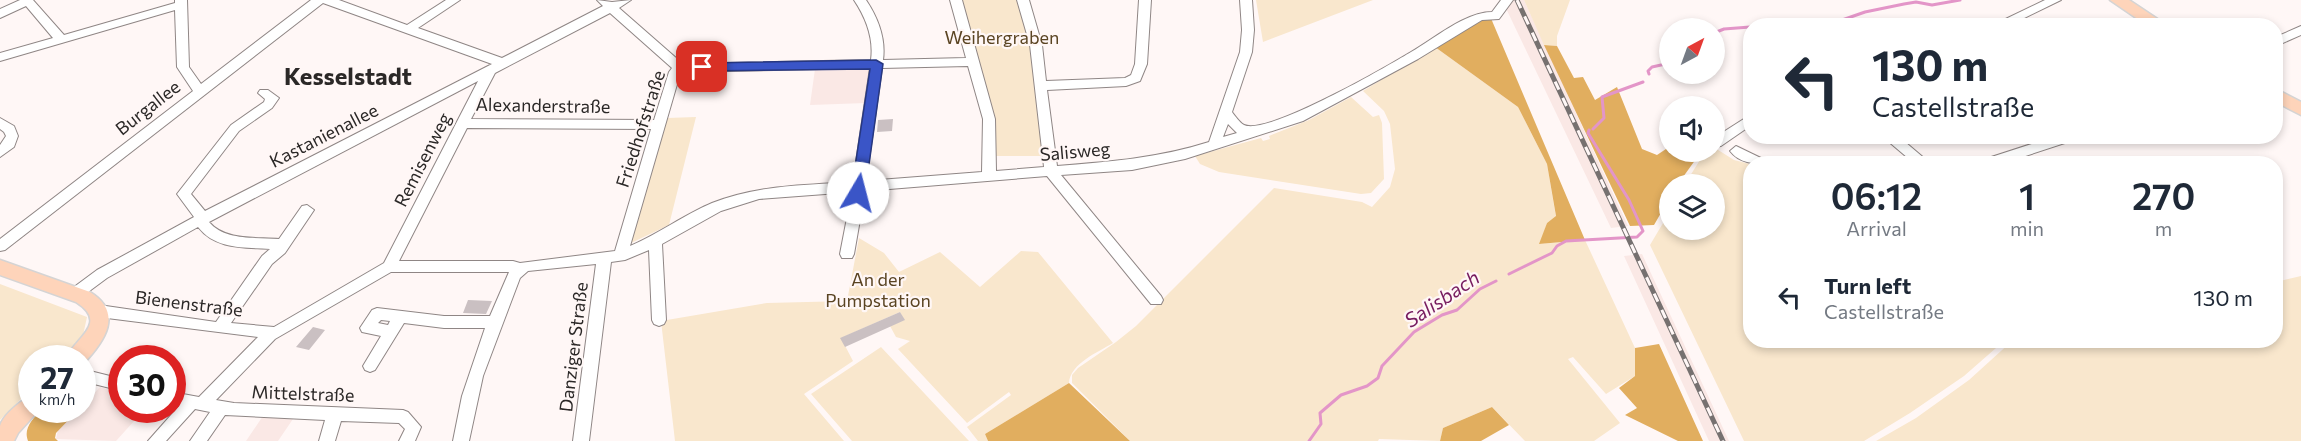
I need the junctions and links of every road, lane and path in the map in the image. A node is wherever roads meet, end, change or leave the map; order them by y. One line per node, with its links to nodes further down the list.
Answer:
1 (319, 0): 30 (street, Burgallee)
2 (327, 0): 19 (street)
3 (454, 0): 19 (street)
4 (625, 0): 15 (street, Kastanienallee)
5 (861, 0): 26 (street)
6 (956, 0): 24 (street)
7 (1023, 0): 29 (street)
8 (1145, 0): 29 (street)
9 (1246, 0): 34 (street)
10 (1507, 0): 39 (street, Salisweg)
11 (2055, 0): 17 (street)
12 (2118, 0): 18 (main road)
13 (27, 1): 16 (street); 22 (street)
14 (182, 3): 22 (street); 30 (street)
15 (607, 4): 25 (street, Kastanienallee); 27 (street, Friedhofstraße)
16 (0, 14)
17 (2015, 18)
18 (2147, 18)
19 (409, 29): 25 (street)
20 (2301, 30): 21 (street)
21 (2283, 39)
22 (62, 40): 23 (street)
23 (0, 57)
24 (973, 62): 26 (street); 50 (street)
25 (503, 63): 28 (street, Kastanienallee)
26 (876, 64): 27 (street); 51 (street)
27 (680, 68): 36 (street, Friedhofstraße)
28 (490, 70): 35 (street, Remisenweg); 53 (street, Kastanienallee)
29 (1041, 86): 49 (street)
30 (200, 91): 55 (street, Burgallee)
31 (264, 93): 53 (street)
32 (2283, 99): 33 (main road)
33 (2301, 109)
34 (1226, 114): 39 (street); 43 (street)
35 (462, 123): 36 (street, Alexanderstraße); 60 (street, Remisenweg)
36 (660, 125): 58 (street, Friedhofstraße)
37 (1743, 125): 40 (street)
38 (2, 126): 45 (street)
39 (1259, 132): 43 (street, Salisweg)
40 (1725, 137)
41 (1899, 144): 47 (street)
42 (2047, 144): 48 (street)
43 (1214, 145): 49 (street, Salisweg)
44 (1736, 150): 46 (street)
45 (0, 152)
46 (1747, 156)
47 (1914, 156)
48 (2009, 156)
49 (1052, 172): 50 (street, Salisweg); 64 (street)
50 (989, 177): 51 (street, Salisweg)
51 (859, 188): 54 (street, Salisweg); 57 (street)
52 (308, 210): 56 (street)
53 (201, 220): 56 (street); 63 (street, Kastanienallee)
54 (655, 241): 58 (street, Salisweg); 67 (street)
55 (5, 242): 61 (street)
56 (283, 245): 69 (street)
57 (847, 254)
58 (620, 256): 59 (street, Salisweg)
59 (604, 259): 62 (street, Salisweg); 85 (street, Danziger Straße)
60 (389, 267): 62 (street, Salisweg); 71 (street)
61 (4, 269): 63 (main road)
62 (519, 269): 68 (street)
63 (75, 294): 65 (main road)
64 (1156, 300)
65 (99, 311): 69 (street, Bienenstraße); 72 (main road)
66 (400, 318): 68 (street); 70 (street); 70 (street)
67 (659, 320)
68 (495, 322): 84 (street)
69 (220, 328): 71 (street, Bienenstraße)
70 (392, 331): 73 (street)
71 (274, 333): 75 (street)
72 (87, 345)
73 (370, 366)
74 (186, 402): 75 (street, Mittelstraße)
75 (196, 404): 76 (street, Mittelstraße); 80 (street)
76 (220, 409): 77 (street, Mittelstraße); 81 (street)
77 (335, 414): 82 (street); 83 (street, Mittelstraße)
78 (18, 419): 79 (main road)
79 (4, 441)
80 (156, 441)
81 (198, 441)
82 (327, 441)
83 (407, 441)
84 (461, 441)
85 (581, 441)

